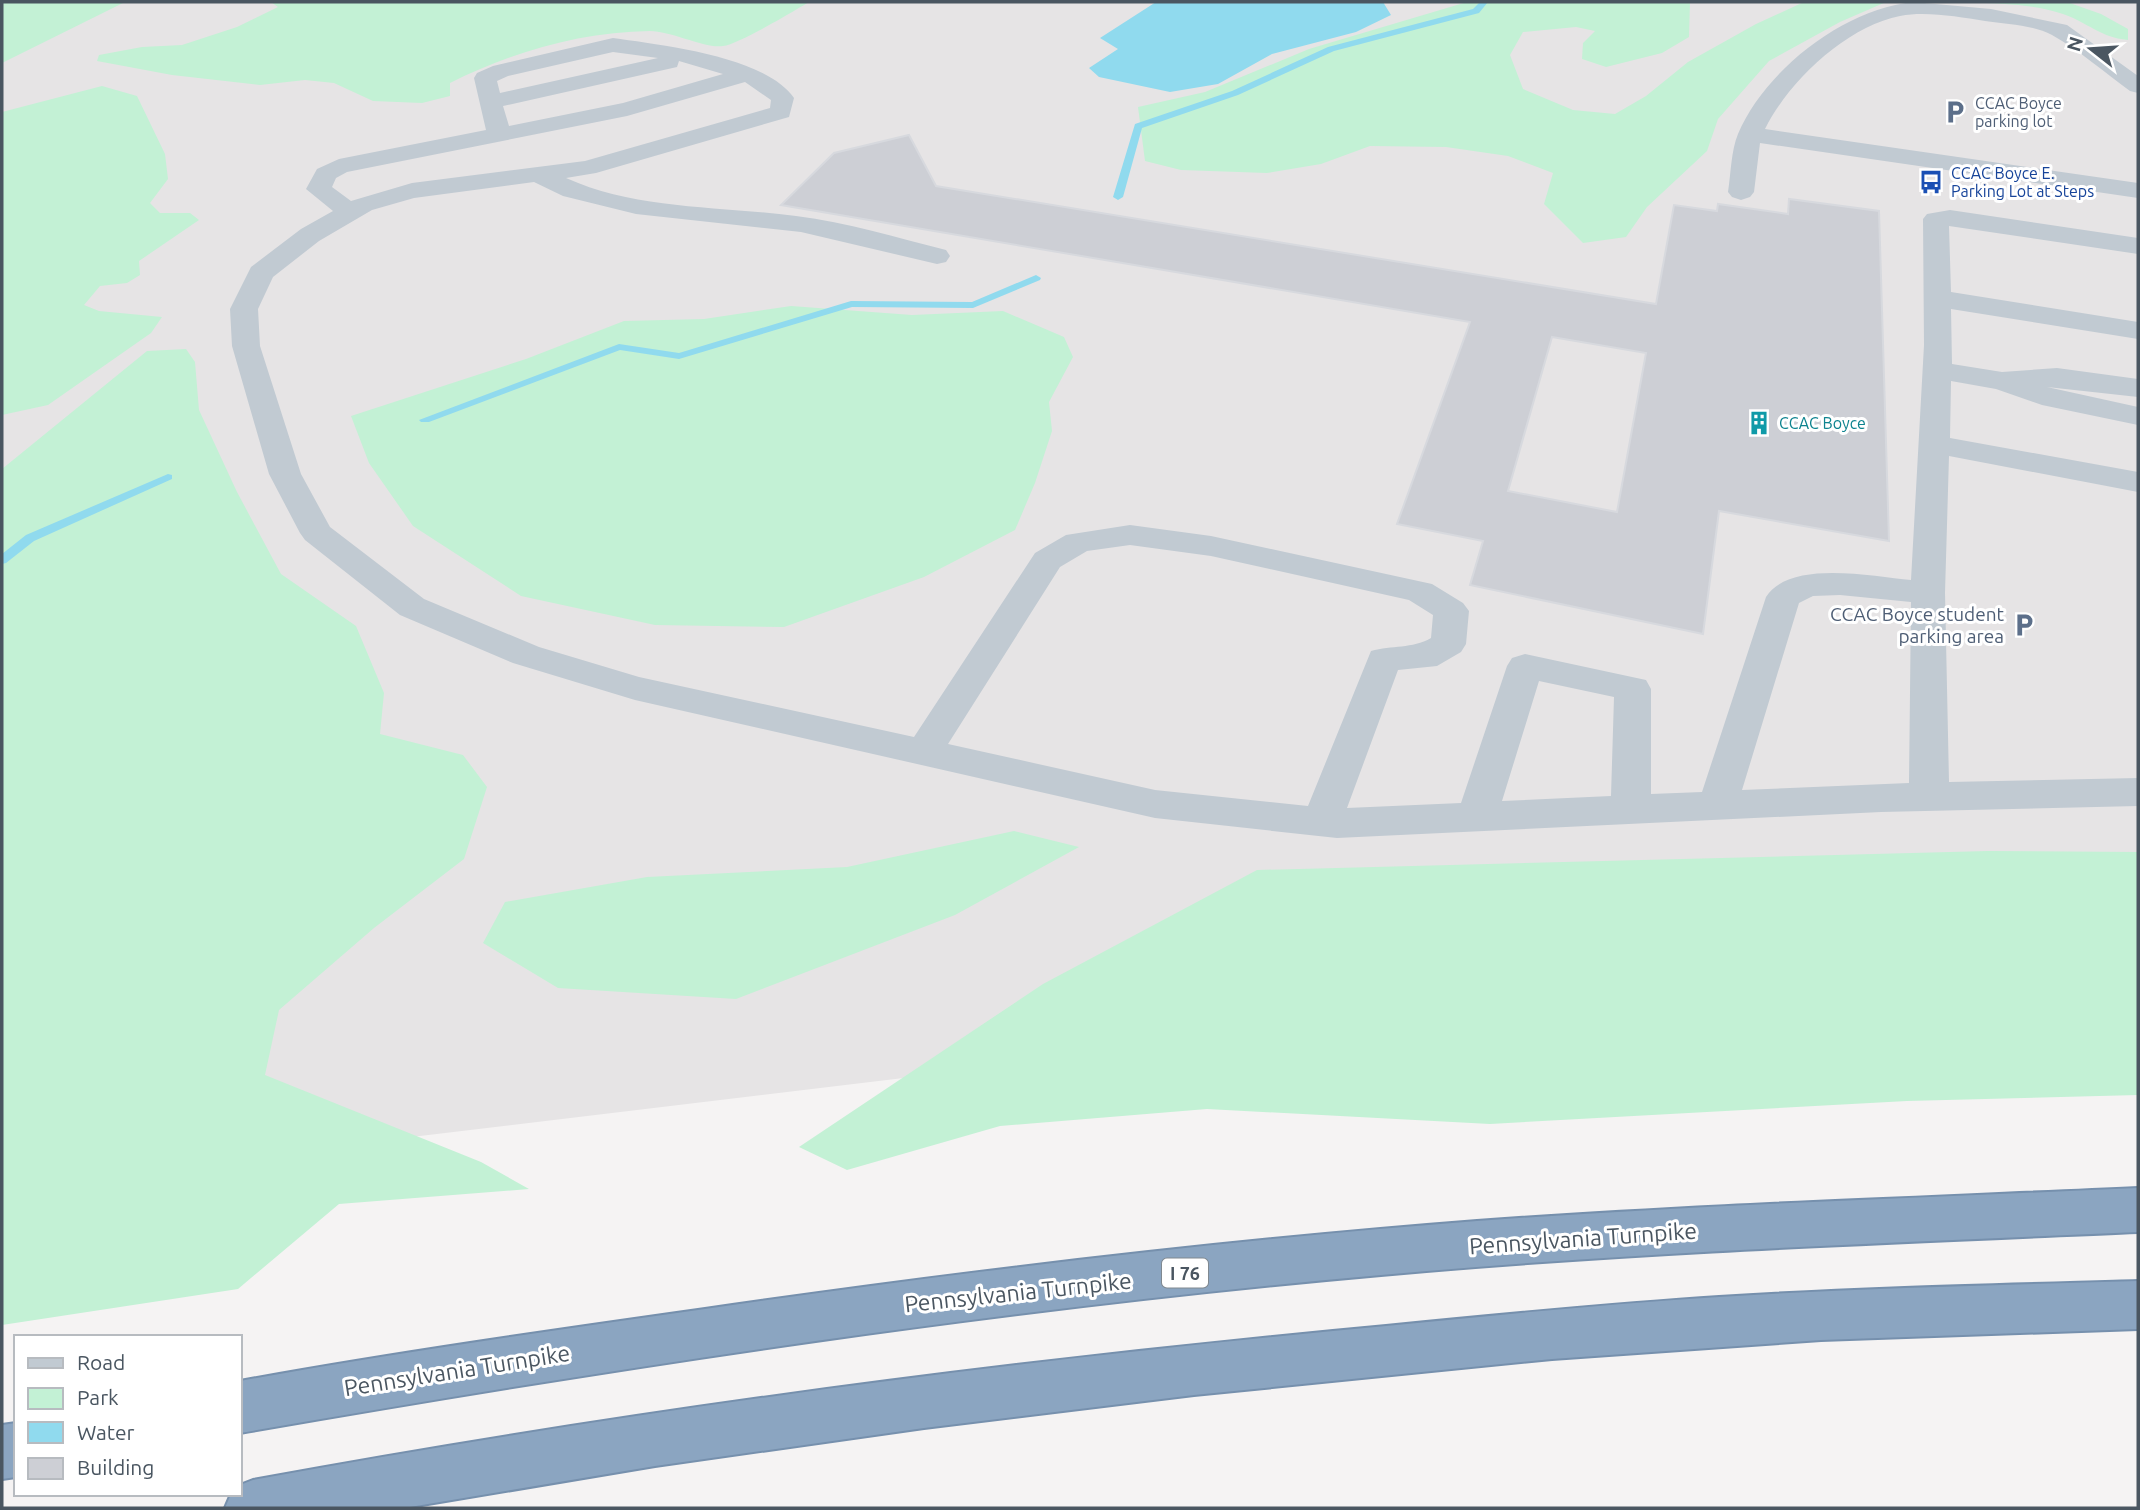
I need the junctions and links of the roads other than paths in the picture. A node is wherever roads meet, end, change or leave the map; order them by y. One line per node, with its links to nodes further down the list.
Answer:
1 (746, 75): 4 (lane); 4 (lane); 5 (lane)
2 (2138, 86): 3 (lane)
3 (1750, 134): 6 (lane); 7 (lane)
4 (499, 135): 8 (lane)
5 (539, 175): 8 (lane); 10 (lane)
6 (2138, 191)
7 (1741, 192)
8 (350, 212): 20 (lane)
9 (2138, 246): 11 (lane)
10 (937, 256)
11 (1937, 298): 12 (lane); 13 (lane)
12 (2138, 330)
13 (1936, 370): 14 (lane); 17 (lane)
14 (2003, 381): 15 (lane); 16 (lane)
15 (2138, 388)
16 (2138, 416)
17 (1934, 444): 18 (lane); 19 (lane)
18 (2138, 482)
19 (1928, 593): 22 (lane); 23 (lane)
20 (924, 752): 26 (lane); 26 (lane)
21 (2138, 792): 22 (lane)
22 (1929, 797): 23 (lane)
23 (1718, 804): 24 (lane)
24 (1631, 809): 25 (lane); 25 (lane)
25 (1477, 816): 26 (lane)
26 (1322, 822)
27 (2138, 1210): 29 (highway, Pennsylvania Turnpike / I 76)
28 (2138, 1305): 30 (highway)
29 (242, 1407)
30 (253, 1508)

